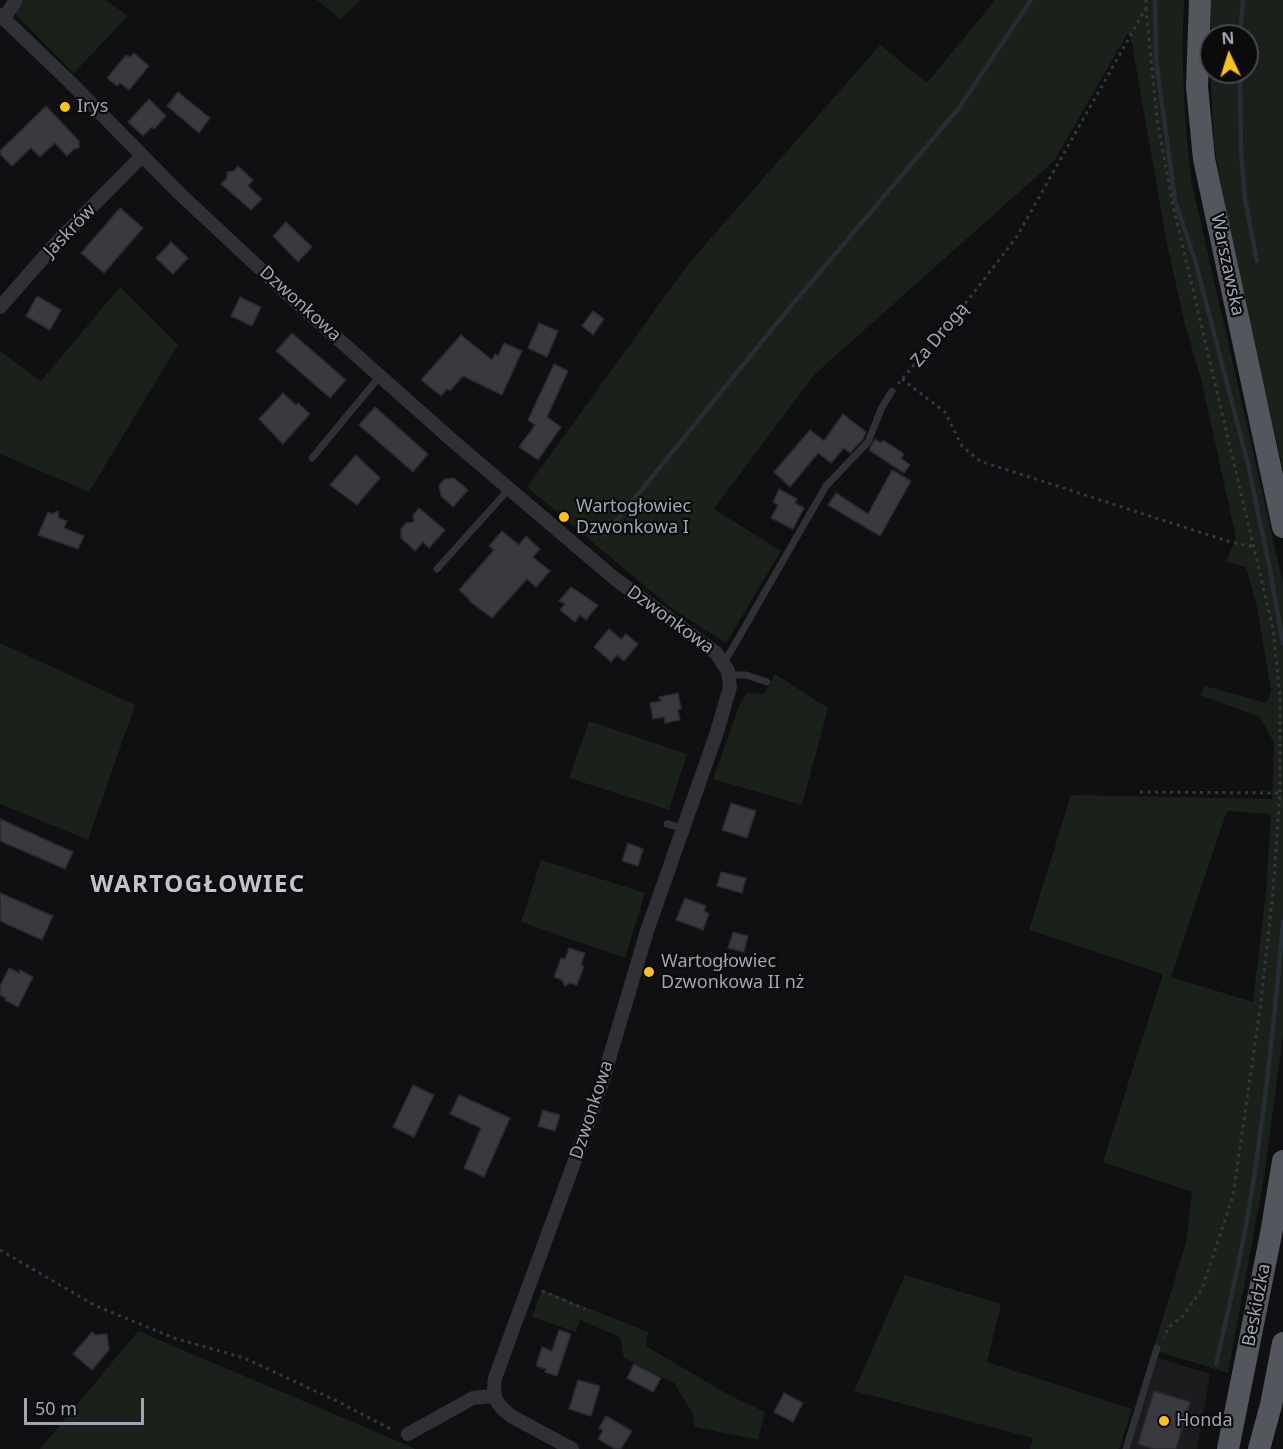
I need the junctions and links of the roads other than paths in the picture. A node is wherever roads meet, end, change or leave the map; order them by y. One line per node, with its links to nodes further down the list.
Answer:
1 (16, 0): 3 (street)
2 (1200, 0): 10 (highway, Warszawska)
3 (2, 16): 4 (street, Dzwonkowa)
4 (142, 156): 5 (street, Jaskrów); 6 (street, Dzwonkowa)
5 (0, 307)
6 (380, 376): 8 (lane); 9 (street, Dzwonkowa)
7 (892, 391): 12 (lane)
8 (312, 458)
9 (509, 489): 11 (lane); 12 (street, Dzwonkowa)
10 (1283, 527)
11 (438, 569)
12 (726, 669): 13 (lane); 15 (street, Dzwonkowa)
13 (767, 682)
14 (667, 824): 15 (lane)
15 (683, 828): 20 (street, Dzwonkowa)
16 (1283, 1161): 25 (highway, Beskidzka)
17 (1283, 1343): 21 (highway, Beskidzka)
18 (1157, 1348): 24 (lane)
19 (1283, 1383): 21 (lane)
20 (494, 1396): 22 (street); 23 (street)
21 (1271, 1405): 26 (highway, Beskidzka); 27 (highway)
22 (408, 1434)
23 (572, 1449)
24 (1126, 1449)
25 (1228, 1449)
26 (1259, 1449)
27 (1270, 1449)

